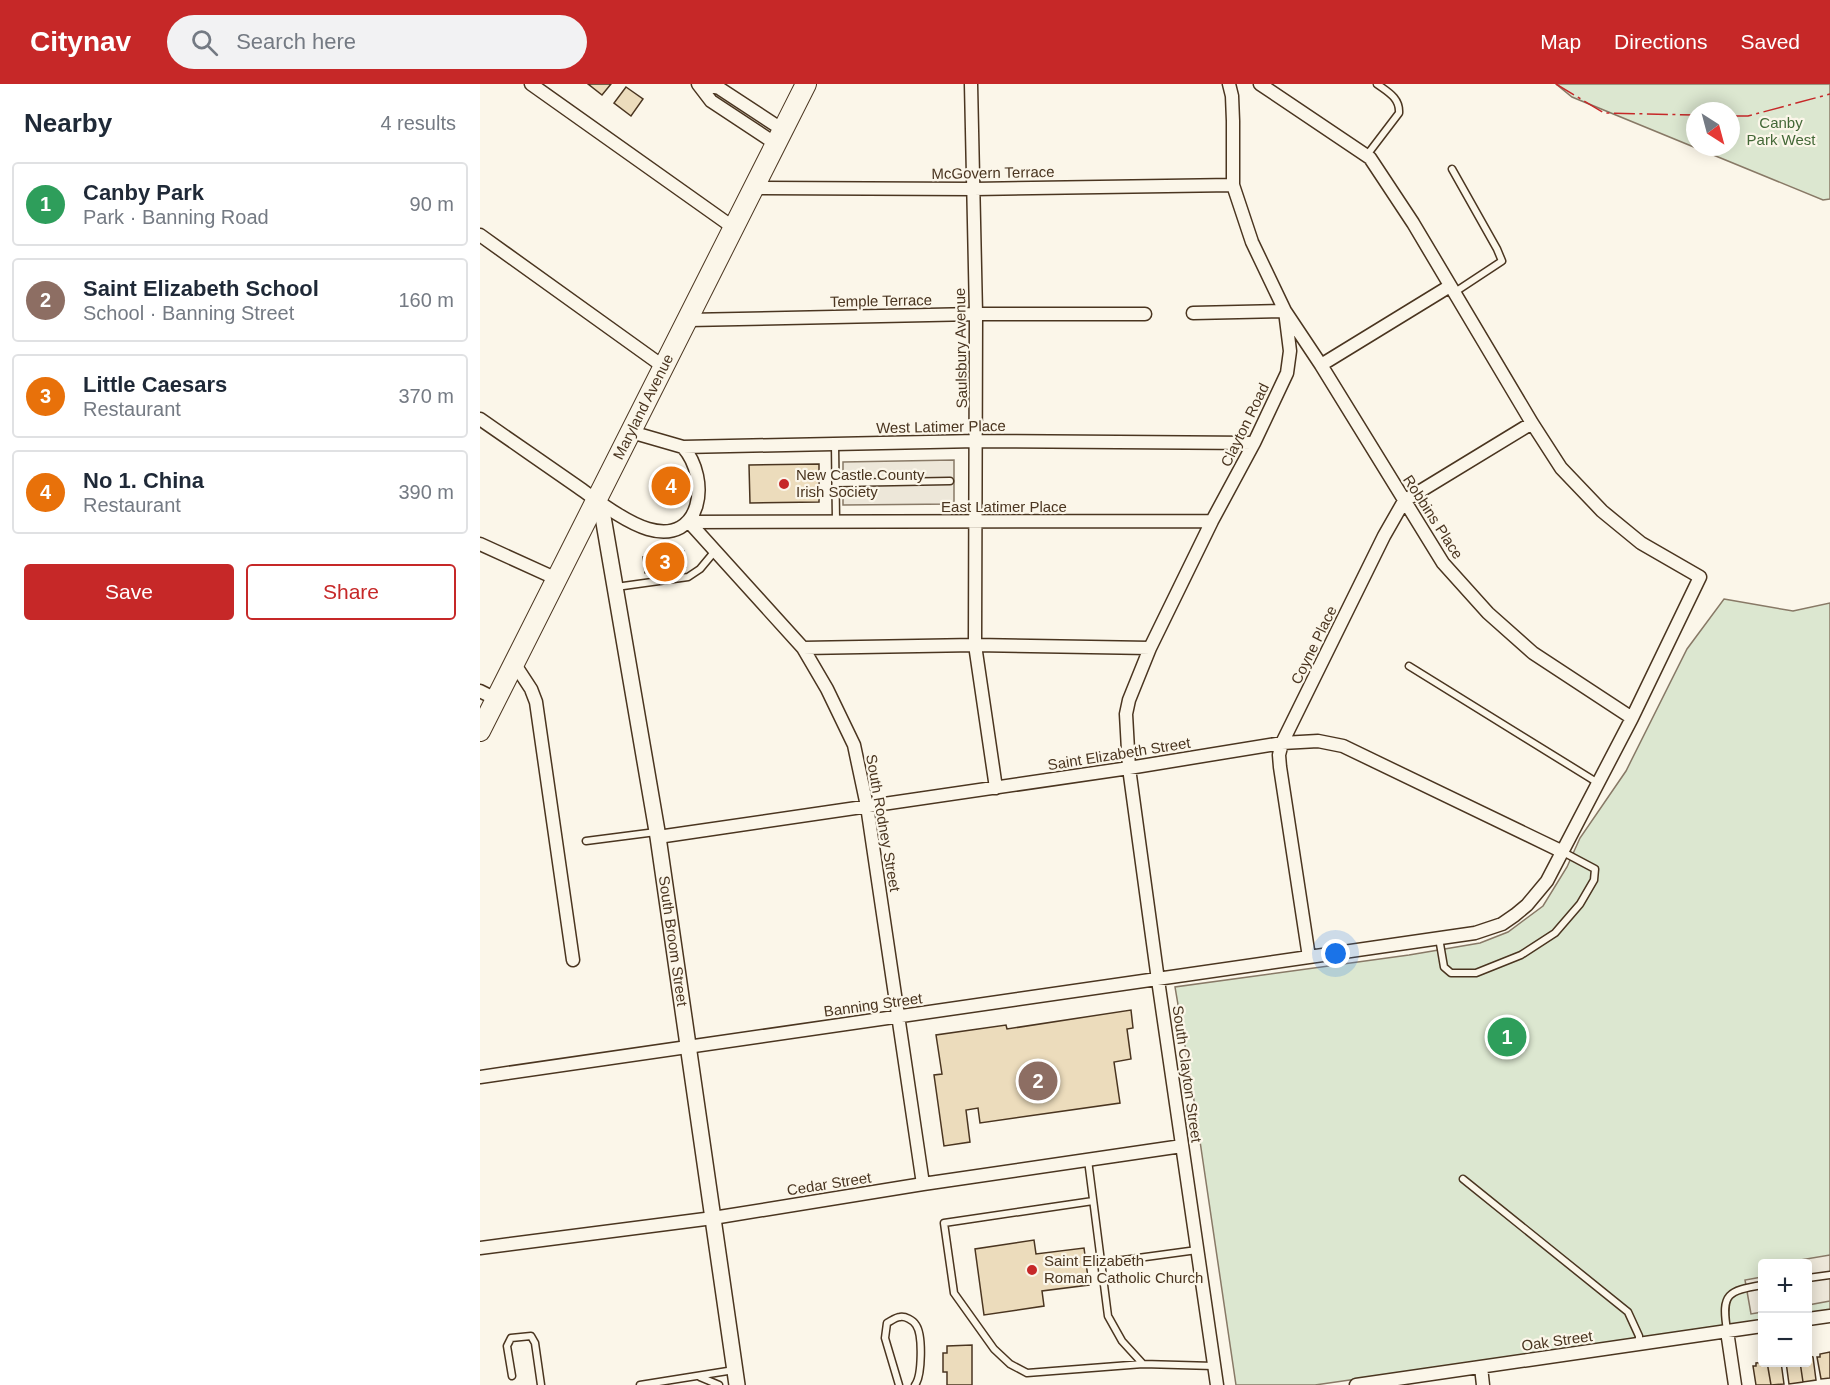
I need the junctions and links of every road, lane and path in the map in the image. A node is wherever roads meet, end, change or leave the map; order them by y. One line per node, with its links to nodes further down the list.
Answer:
1 (531, 84): 14 (street)
2 (700, 84): 8 (street)
3 (806, 84): 8 (main road, Maryland Avenue)
4 (971, 84): 13 (street, Saulsbury Avenue)
5 (1229, 84): 11 (street, Clayton Road)
6 (1260, 84): 9 (street)
7 (1377, 84): 9 (lane)
8 (780, 137): 12 (main road, Maryland Avenue)
9 (1369, 157): 16 (street)
10 (1452, 169): 16 (lane)
11 (1233, 185): 13 (street, McGovern Terrace); 17 (street, Clayton Road)
12 (754, 188): 13 (street, McGovern Terrace); 14 (main road, Maryland Avenue)
13 (974, 189): 19 (street, Saulsbury Avenue)
14 (734, 228): 21 (main road, Maryland Avenue)
15 (480, 235): 23 (street)
16 (1452, 290): 22 (street); 25 (street)
17 (1284, 311): 18 (street); 22 (street, Robbins Place); 29 (street, Clayton Road)
18 (1193, 313)
19 (976, 314): 20 (street, Temple Terrace); 21 (street, Temple Terrace); 27 (street, Saulsbury Avenue)
20 (1145, 314)
21 (688, 320): 23 (main road, Maryland Avenue)
22 (1321, 365): 34 (street, Robbins Place)
23 (664, 367): 26 (main road, Maryland Avenue)
24 (480, 419): 33 (street)
25 (1532, 423): 34 (street, Coyne Place); 49 (street, Banning Street)
26 (631, 432): 30 (street, West Latimer Place); 33 (main road, Maryland Avenue)
27 (976, 441): 28 (street, West Latimer Place); 29 (street, West Latimer Place); 37 (street, Saulsbury Avenue)
28 (835, 444): 30 (street, West Latimer Place); 32 (lane)
29 (1254, 444): 38 (street, Clayton Road)
30 (683, 447): 35 (street)
31 (950, 481): 32 (lane)
32 (836, 483): 36 (lane)
33 (597, 501): 35 (street); 41 (main road, Maryland Avenue); 42 (street, South Broom Street)
34 (1404, 501): 49 (street, Robbins Place); 51 (street, Coyne Place)
35 (689, 522): 36 (street, East Latimer Place); 40 (street, South Rodney Street)
36 (837, 522): 37 (street, East Latimer Place)
37 (976, 522): 38 (street, East Latimer Place); 43 (street, Saulsbury Avenue)
38 (1212, 522): 45 (street, Clayton Road)
39 (480, 544): 41 (street)
40 (715, 551): 42 (lane); 44 (street, South Rodney Street)
41 (556, 579): 46 (main road, Maryland Avenue)
42 (615, 588): 56 (street, South Broom Street)
43 (975, 645): 44 (street); 45 (street); 54 (street, Saulsbury Avenue)
44 (803, 648): 55 (street, South Rodney Street)
45 (1150, 648): 52 (street, Clayton Road)
46 (514, 663): 48 (main road, Maryland Avenue); 61 (street)
47 (1409, 666): 53 (lane)
48 (488, 695): 50 (main road, Maryland Avenue)
49 (1632, 717): 53 (street, Banning Street)
50 (480, 731)
51 (1282, 743): 52 (street, Saint Elizabeth Street); 58 (street, Saint Elizabeth Street); 60 (street, Coyne Place)
52 (1129, 768): 54 (street, Saint Elizabeth Street); 62 (street, South Clayton Street)
53 (1598, 783): 58 (street, Banning Street)
54 (996, 788): 55 (street, Saint Elizabeth Street)
55 (867, 806): 56 (street, Saint Elizabeth Street); 63 (street, South Rodney Street)
56 (657, 835): 57 (lane); 64 (street, South Broom Street)
57 (586, 841)
58 (1563, 852): 59 (street, Banning Street); 59 (lane)
59 (1440, 938): 60 (street, Banning Street)
60 (1309, 957): 62 (street, Banning Street)
61 (573, 960)
62 (1158, 980): 63 (street, Banning Street); 66 (street, South Clayton Street)
63 (898, 1016): 64 (street, Banning Street); 69 (street, South Rodney Street)
64 (687, 1047): 65 (street, Banning Street); 71 (street, South Broom Street)
65 (480, 1077)
66 (1182, 1146): 67 (street, Cedar Street); 73 (street, South Clayton Street)
67 (1088, 1160): 69 (street, Cedar Street); 70 (lane)
68 (1463, 1179): 82 (lane)
69 (923, 1184): 71 (street, Cedar Street)
70 (1093, 1201): 74 (lane); 83 (lane)
71 (713, 1218): 72 (street, Cedar Street); 88 (street, South Broom Street)
72 (480, 1248)
73 (1197, 1250): 74 (lane); 84 (street, South Clayton Street)
74 (1101, 1263): 83 (lane)
75 (1830, 1275): 76 (lane)
76 (1812, 1277)
77 (1758, 1286): 81 (lane)
78 (1830, 1316): 79 (street)
79 (1812, 1318)
80 (1758, 1327): 81 (street, Oak Street)
81 (1727, 1331): 82 (street, Oak Street); 97 (street)
82 (1640, 1344): 85 (street, Oak Street)
83 (1143, 1364): 84 (lane)
84 (1214, 1366): 94 (street, South Clayton Street)
85 (1481, 1367): 95 (street, Oak Street); 96 (street)
86 (512, 1376): 89 (lane)
87 (700, 1377): 88 (lane); 90 (lane); 91 (lane)
88 (736, 1378)
89 (542, 1385)
90 (640, 1385)
91 (719, 1385)
92 (899, 1385): 93 (lane)
93 (915, 1385)
94 (1217, 1385)
95 (1356, 1385)
96 (1484, 1385)
97 (1735, 1385)

